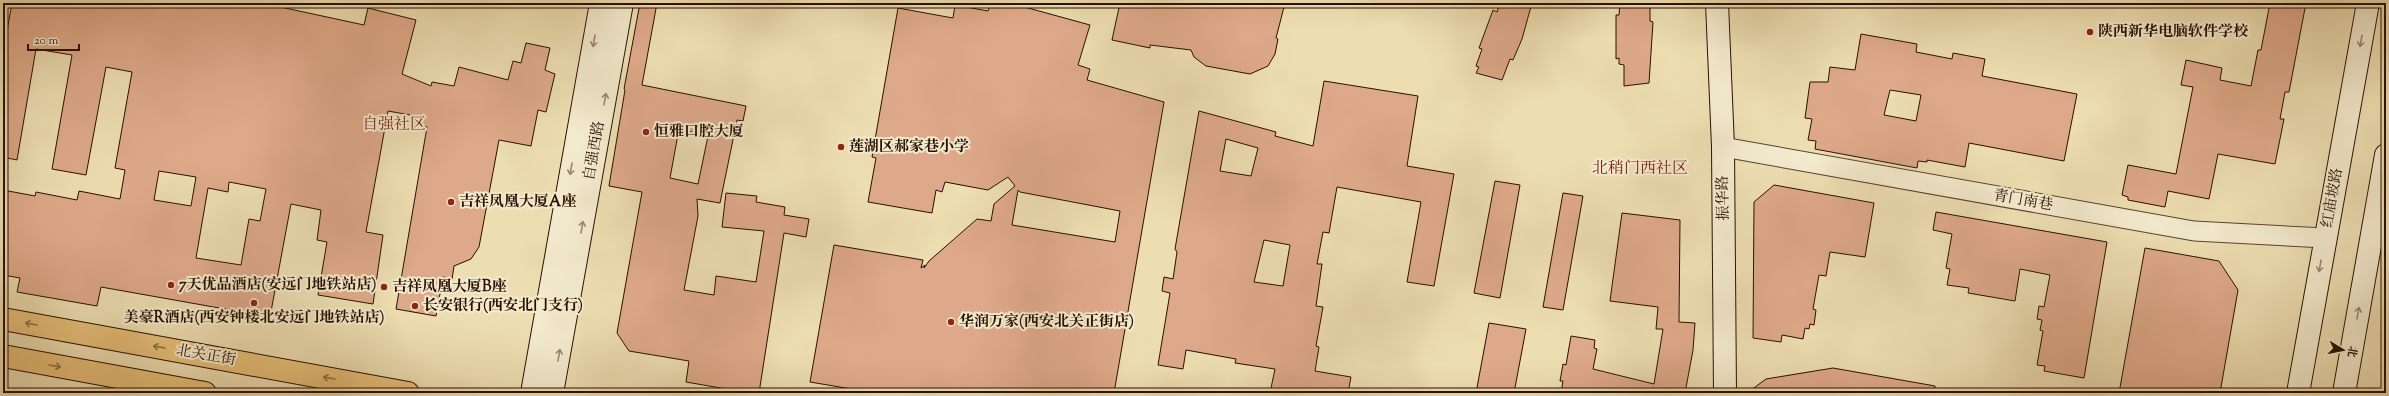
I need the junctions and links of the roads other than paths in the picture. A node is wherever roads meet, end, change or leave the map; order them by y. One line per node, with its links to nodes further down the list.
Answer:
1 (600, 3): 12 (main road, 自强西路, one-way to 12)
2 (622, 3): 13 (main road, 自强西路, one-way to 2)
3 (1717, 3): 5 (main road, 振华路)
4 (2368, 3): 7 (main road, 红庙坡路, one-way to 7)
5 (1723, 147): 7 (street, 青门南巷); 14 (main road, 振华路)
6 (2386, 158): 16 (main road, one-way to 6)
7 (2325, 238): 15 (main road, 红庙坡路, one-way to 15)
8 (3, 319): 11 (main road, 北关正街, one-way to 8)
9 (3, 356): 10 (main road, one-way to 10)
10 (205, 393)
11 (408, 393)
12 (532, 393)
13 (552, 393)
14 (1725, 393)
15 (2298, 393)
16 (2344, 393)

